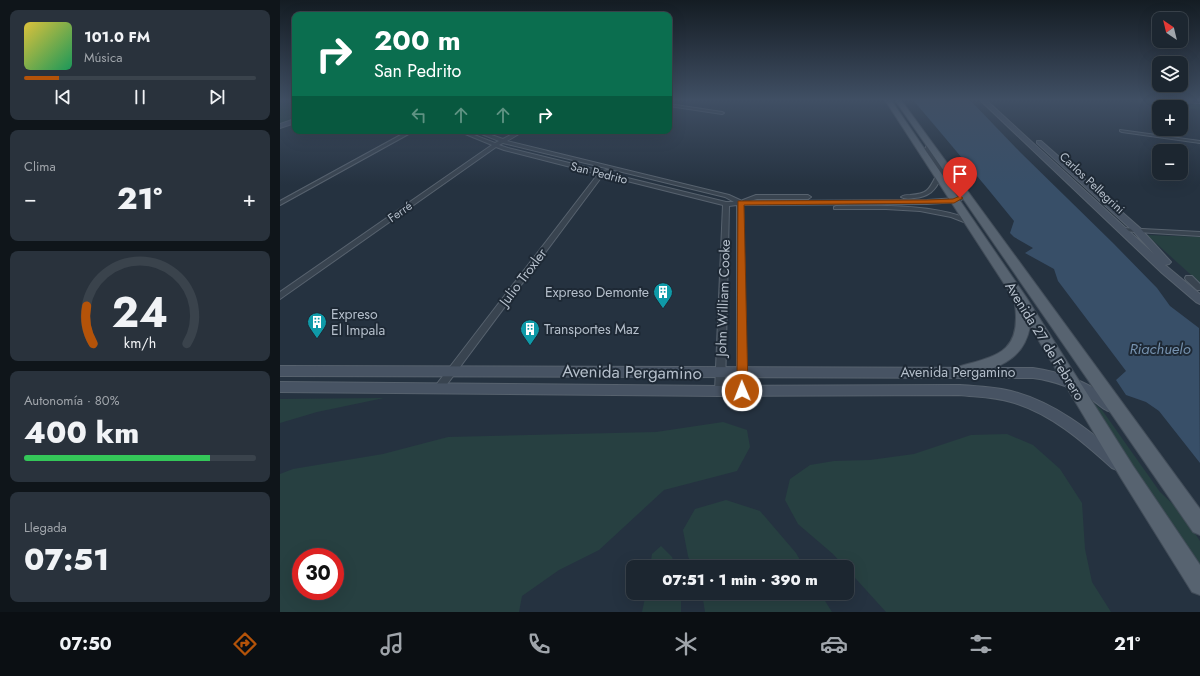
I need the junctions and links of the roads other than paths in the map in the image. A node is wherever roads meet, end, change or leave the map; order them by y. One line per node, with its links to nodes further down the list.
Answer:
1 (907, 129): 16 (main road, Avenida 27 de Febrero)
2 (918, 129): 13 (main road, Avenida 27 de Febrero)
3 (1014, 129): 22 (main road, Carlos Pellegrini)
4 (1025, 129): 23 (main road, Carlos Pellegrini)
5 (1122, 131): 11 (street)
6 (406, 134): 18 (street)
7 (468, 134): 12 (street, San Pedrito)
8 (484, 134): 10 (street, San Pedrito)
9 (516, 134): 10 (street, Ferré)
10 (503, 141): 12 (street, Ferré); 14 (street, San Pedrito)
11 (1200, 142)
12 (495, 145): 15 (street, San Pedrito); 27 (street, Ferré)
13 (930, 145): 17 (street); 40 (main road, Avenida 27 de Febrero)
14 (610, 168): 15 (street, Julio Troxler); 19 (street, San Pedrito)
15 (601, 174): 20 (street, San Pedrito); 31 (street, Julio Troxler)
16 (938, 177): 17 (main road, Avenida 27 de Febrero); 19 (street, San Pedrito)
17 (954, 201): 19 (street, San Pedrito); 21 (main road, Avenida 27 de Febrero)
18 (280, 203)
19 (740, 203): 20 (street, San Pedrito); 21 (street, San Pedrito); 33 (street, John William Cooke)
20 (726, 204): 32 (street, John William Cooke)
21 (969, 222): 28 (main road, Avenida 27 de Febrero)
22 (1123, 230): 23 (street); 25 (main road, Carlos Pellegrini)
23 (1138, 230): 24 (street); 25 (main road, Carlos Pellegrini)
24 (1200, 234)
25 (1186, 281): 26 (street, Carlos Pellegrini); 29 (main road, Carlos Pellegrini)
26 (1200, 288)
27 (280, 296)
28 (1021, 300): 34 (main road); 35 (main road, Avenida 27 de Febrero)
29 (1200, 300)
30 (280, 371): 31 (main road, Avenida Pergamino)
31 (451, 371): 32 (main road, Avenida Pergamino); 37 (street, Julio Troxler)
32 (720, 371): 33 (main road, Avenida Pergamino); 38 (street, John William Cooke)
33 (742, 371): 34 (main road, Avenida Pergamino); 39 (street, John William Cooke)
34 (958, 372): 35 (main road, Avenida Pergamino)
35 (1070, 380): 40 (main road, Avenida Pergamino); 41 (main road, Avenida 27 de Febrero)
36 (280, 387): 37 (main road, Avenida Pergamino)
37 (439, 388): 38 (main road, Avenida Pergamino)
38 (720, 391): 39 (main road, Avenida Pergamino)
39 (742, 391): 41 (main road, Avenida Pergamino)
40 (1120, 414): 42 (main road, Avenida 27 de Febrero)
41 (1127, 472): 43 (main road, Avenida 27 de Febrero)
42 (1200, 526)
43 (1200, 584)

